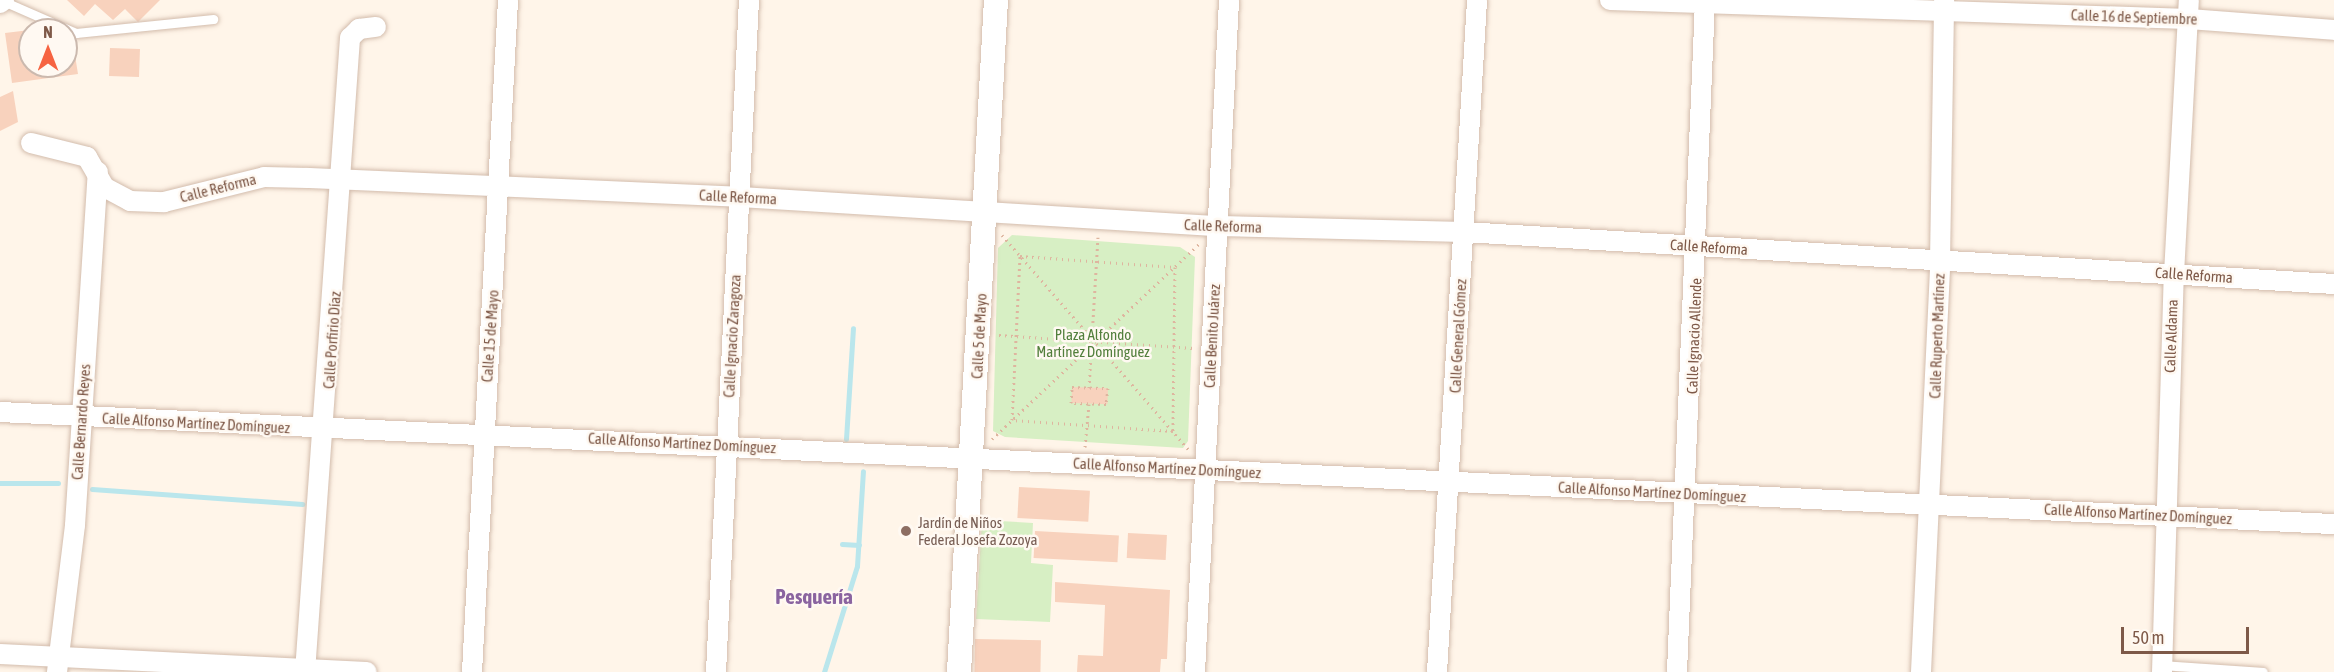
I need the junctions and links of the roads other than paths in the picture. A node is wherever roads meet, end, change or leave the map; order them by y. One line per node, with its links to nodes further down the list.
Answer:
1 (508, 0): 17 (street, Calle 15 de Mayo)
2 (749, 0): 18 (street, Calle Ignacio Zaragoza)
3 (996, 0): 19 (street, Calle 5 de Mayo)
4 (1229, 0): 20 (street, Calle Benito Juárez)
5 (1477, 0): 21 (street, Calle General Gómez)
6 (1611, 0): 8 (street, Calle 16 de Septiembre)
7 (2, 1): 11 (lane)
8 (1705, 2): 9 (street, Calle 16 de Septiembre); 22 (street, Calle Ignacio Allende)
9 (1944, 5): 10 (street, Calle 16 de Septiembre); 23 (street, Calle Ruperto Martínez)
10 (2189, 9): 13 (street, Calle 16 de Septiembre); 24 (street, Calle Aldama)
11 (213, 19)
12 (376, 27): 16 (street, Calle Porfirio Díaz)
13 (2334, 30)
14 (31, 143): 15 (street)
15 (98, 172): 16 (street, Calle Reforma); 27 (street, Calle Bernardo Reyes)
16 (344, 179): 17 (street, Calle Reforma); 28 (street, Calle Porfirio Díaz)
17 (499, 187): 18 (street, Calle Reforma); 29 (street, Calle 15 de Mayo)
18 (740, 196): 19 (street, Calle Reforma); 30 (street, Calle Ignacio Zaragoza)
19 (984, 214): 20 (street, Calle Reforma); 31 (street, Calle 5 de Mayo)
20 (1218, 226): 21 (street, Calle Reforma); 32 (street, Calle Benito Juárez)
21 (1464, 232): 22 (street, Calle Reforma); 33 (street, Calle General Gómez)
22 (1698, 246): 23 (street, Calle Reforma); 34 (street, Calle Ignacio Allende)
23 (1940, 261): 24 (street, Calle Reforma); 35 (street, Calle Ruperto Martínez)
24 (2174, 274): 25 (street, Calle Reforma); 36 (street, Calle Aldama)
25 (2334, 284)
26 (0, 412): 27 (street, Calle Alfonso Martínez Domínguez)
27 (81, 417): 28 (street, Calle Alfonso Martínez Domínguez); 39 (street, Calle Bernardo Reyes)
28 (325, 429): 29 (street, Calle Alfonso Martínez Domínguez); 41 (street, Calle Porfirio Díaz)
29 (484, 433): 30 (street, Calle Alfonso Martínez Domínguez); 43 (street, Calle 15 de Mayo)
30 (726, 445): 31 (street, Calle Alfonso Martínez Domínguez); 44 (street, Calle Ignacio Zaragoza)
31 (972, 457): 32 (street, Calle Alfonso Martínez Domínguez); 45 (street, Calle 5 de Mayo)
32 (1206, 470): 33 (street, Calle Alfonso Martínez Domínguez); 46 (street, Calle Benito Juárez)
33 (1450, 483): 34 (street, Calle Alfonso Martínez Domínguez); 47 (street, Calle General Gómez)
34 (1687, 494): 35 (street, Calle Alfonso Martínez Domínguez); 48 (street, Calle Ignacio Allende)
35 (1929, 504): 36 (street, Calle Alfonso Martínez Domínguez); 49 (street, Calle Ruperto Martínez)
36 (2165, 516): 37 (street, Calle Alfonso Martínez Domínguez); 40 (street, Calle Aldama)
37 (2334, 524)
38 (0, 654): 39 (street)
39 (58, 664): 41 (street)
40 (2162, 668): 50 (lane)
41 (305, 670): 42 (street)
42 (367, 672)
43 (472, 672)
44 (716, 672)
45 (959, 672)
46 (1195, 672)
47 (1437, 672)
48 (1677, 672)
49 (1921, 672)
50 (2263, 672)

